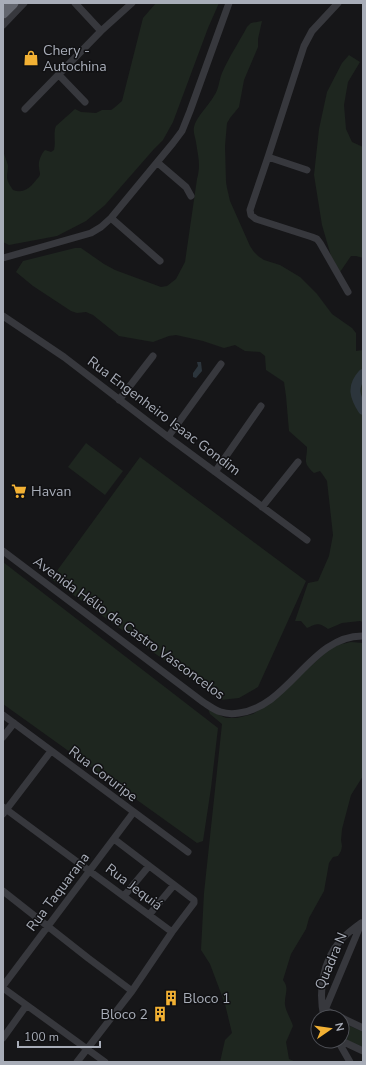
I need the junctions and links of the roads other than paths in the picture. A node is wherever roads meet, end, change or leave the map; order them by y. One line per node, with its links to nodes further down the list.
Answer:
1 (13, 3): 7 (highway)
2 (24, 3): 8 (street)
3 (75, 3): 9 (street)
4 (132, 3): 9 (street)
5 (229, 3): 14 (street)
6 (338, 3): 13 (street)
7 (3, 13)
8 (3, 25)
9 (102, 31): 10 (street)
10 (59, 75): 11 (street); 12 (street)
11 (85, 102)
12 (25, 109)
13 (268, 157): 15 (street); 20 (street)
14 (158, 163): 16 (street); 17 (street)
15 (308, 170)
16 (190, 196)
17 (111, 218): 18 (street); 19 (street)
18 (3, 258)
19 (160, 261)
20 (348, 292)
21 (3, 316): 24 (street, Rua Engenheiro Isaac Gondim)
22 (153, 356): 24 (street)
23 (221, 364): 26 (street)
24 (119, 400): 26 (street, Rua Engenheiro Isaac Gondim)
25 (261, 406): 28 (street)
26 (168, 437): 28 (street, Rua Engenheiro Isaac Gondim)
27 (298, 462): 29 (street)
28 (215, 472): 29 (street, Rua Engenheiro Isaac Gondim)
29 (262, 507): 30 (street, Rua Engenheiro Isaac Gondim)
30 (307, 540)
31 (3, 551): 32 (street, Avenida Hélio de Castro Vasconcelos)
32 (363, 636)
33 (3, 715): 34 (street, Rua Coruripe)
34 (14, 723): 35 (street); 36 (street, Rua Coruripe)
35 (3, 737)
36 (50, 751): 37 (street); 38 (street, Rua Coruripe)
37 (4, 810): 42 (street, Rua Jequiá)
38 (133, 813): 39 (street, Rua Taquarana); 40 (street, Rua Coruripe)
39 (114, 839): 41 (street); 42 (street, Rua Taquarana)
40 (188, 852)
41 (149, 866): 43 (street); 45 (street)
42 (90, 871): 45 (street, Rua Jequiá); 48 (street, Rua Taquarana)
43 (174, 884): 46 (street); 49 (street)
44 (3, 891): 48 (street)
45 (124, 896): 46 (street, Rua Jequiá)
46 (149, 915): 49 (street, Rua Jequiá)
47 (362, 921): 53 (street); 54 (street, Quadra N)
48 (48, 926): 50 (street, Rua Taquarana); 51 (street)
49 (172, 932): 51 (street)
50 (3, 987): 52 (street)
51 (132, 990): 59 (street)
52 (26, 1006): 57 (street); 59 (street)
53 (324, 1009)
54 (325, 1009)
55 (350, 1022): 56 (street, Quadra N)
56 (363, 1028)
57 (3, 1038)
58 (350, 1045): 61 (street)
59 (87, 1048): 62 (street); 63 (street)
60 (343, 1049): 64 (street)
61 (363, 1051)
62 (77, 1062)
63 (105, 1062)
64 (350, 1062)

